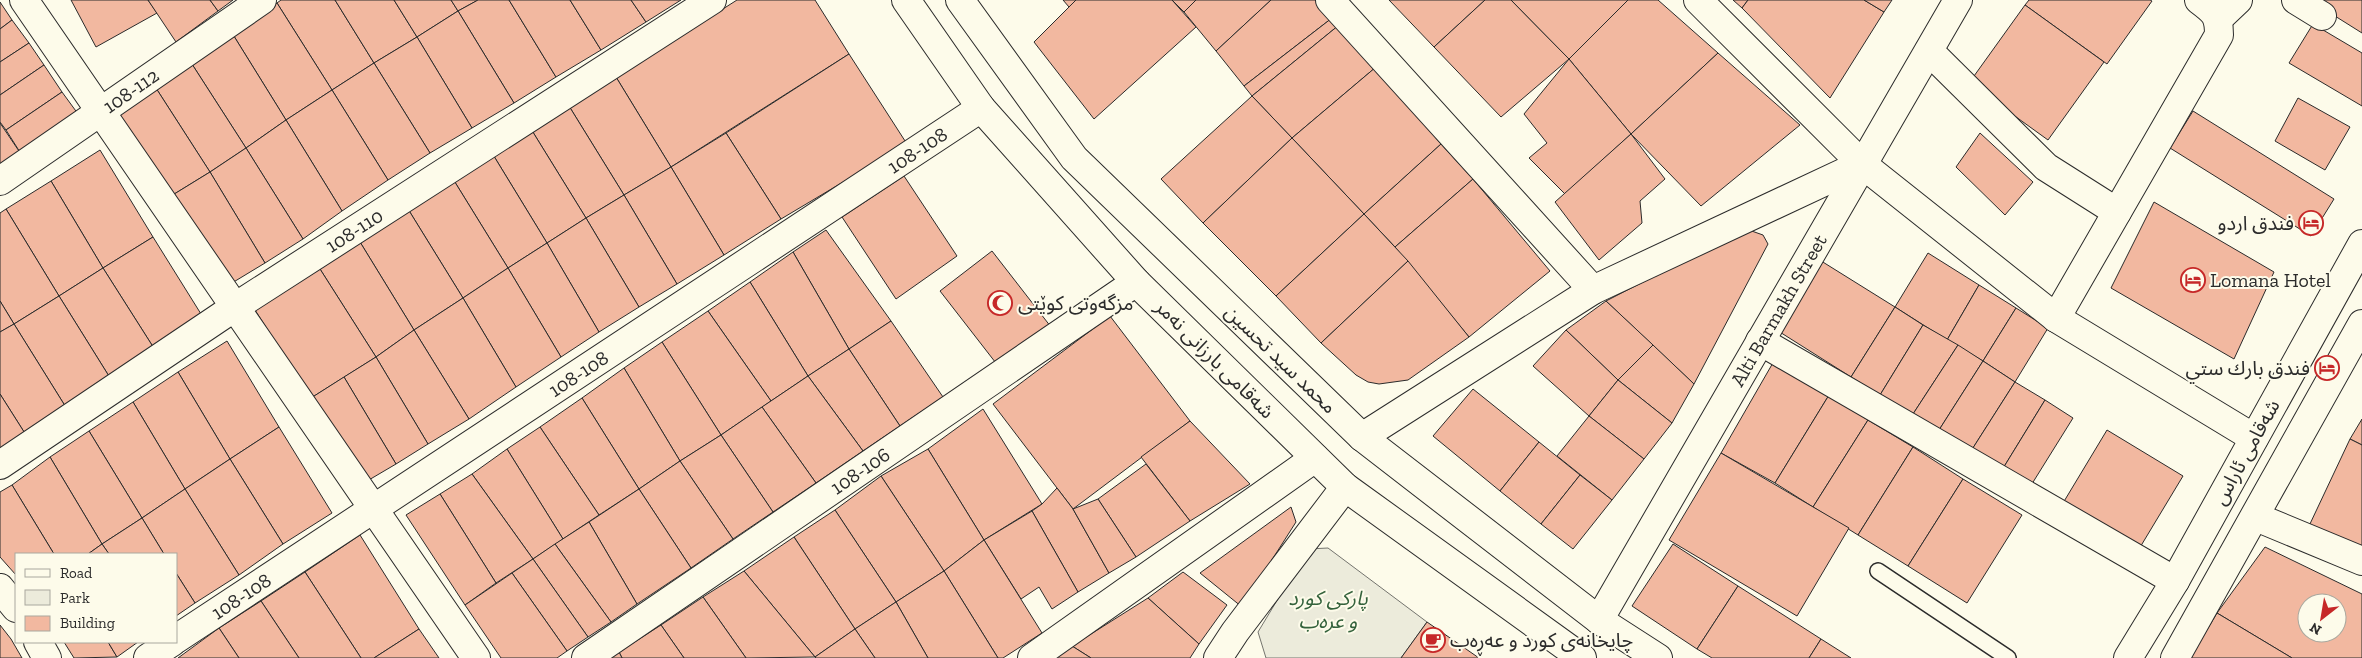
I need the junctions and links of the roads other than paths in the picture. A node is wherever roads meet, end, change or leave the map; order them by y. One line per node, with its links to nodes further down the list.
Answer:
1 (24, 0): 16 (street)
2 (262, 0): 16 (street, 108-112)
3 (712, 0): 23 (street, 108-110)
4 (906, 0): 15 (street, شەقامی بارزانی نەمر)
5 (960, 0): 27 (street, محمد سید تحسین)
6 (1330, 0): 22 (street)
7 (1698, 0): 17 (street)
8 (1958, 0): 14 (street, Alti Barmakh Street)
9 (2199, 0): 13 (street)
10 (2238, 0): 13 (street)
11 (2296, 0): 12 (street)
12 (2322, 16)
13 (2219, 18): 19 (street)
14 (1929, 51): 17 (street, Alti Barmakh Street); 19 (street)
15 (981, 108): 21 (street, شەقامی بارزانی نەمر); 32 (street, 108-108)
16 (101, 112): 18 (street, 108-112); 23 (street)
17 (1862, 164): 22 (street); 24 (street); 26 (street, Alti Barmakh Street)
18 (0, 180)
19 (2117, 212): 24 (street)
20 (2362, 244): 28 (street, شەقامی ئاراس)
21 (1136, 282): 29 (street, شەقامی بارزانی نەمر); 47 (street, 108-106)
22 (1593, 290): 27 (street)
23 (235, 307): 30 (street, 108-110); 32 (street)
24 (2056, 318): 28 (street)
25 (2362, 324): 33 (street, شەقامی ئاراس)
26 (1760, 341): 36 (street); 39 (street, Alti Barmakh Street)
27 (1362, 438): 39 (street, محمد سید تحسین)
28 (2254, 438): 36 (street, شەقامی ئاراس)
29 (1315, 458): 31 (street, شەقامی بارزانی نەمر); 48 (street)
30 (0, 465)
31 (1345, 487): 40 (street); 51 (street, شەقامی بارزانی نەمر)
32 (374, 509): 41 (street, 108-108); 46 (street)
33 (2256, 517): 34 (street); 55 (street, شەقامی ئاراس)
34 (2362, 560)
35 (1878, 571): 53 (lane)
36 (2175, 580): 54 (street, شەقامی ئاراس)
37 (0, 588): 38 (street)
38 (15, 607)
39 (1599, 620): 52 (street, محمد سید تحسین)
40 (1235, 632): 49 (street); 50 (street)
41 (178, 637)
42 (39, 643): 44 (street)
43 (170, 643): 45 (street)
44 (47, 658)
45 (148, 658)
46 (476, 658)
47 (586, 658)
48 (1032, 658)
49 (1218, 658)
50 (1245, 658)
51 (1582, 658)
52 (1658, 658)
53 (2008, 658)
54 (2128, 658)
55 (2175, 658)

